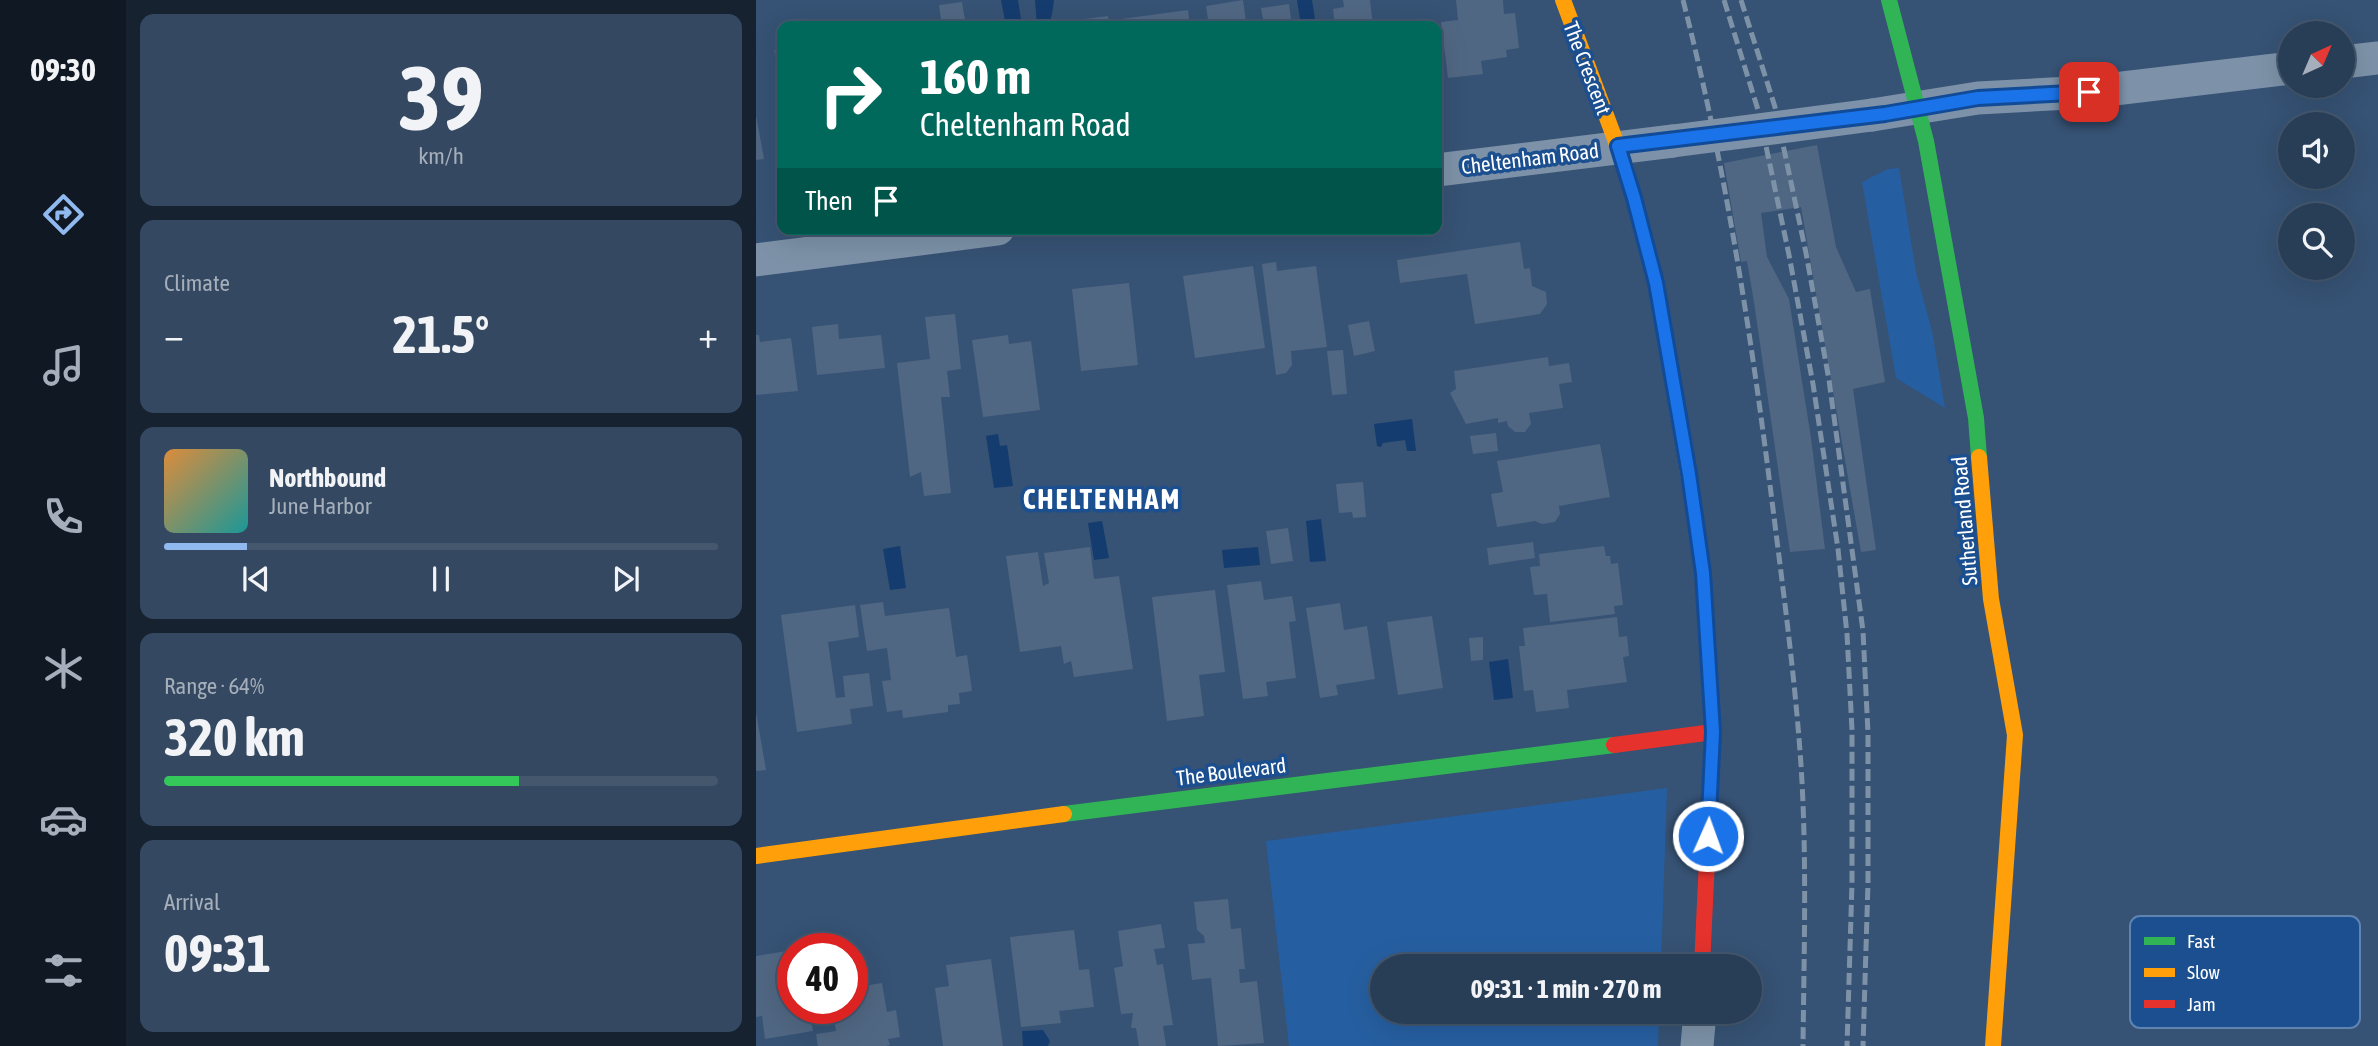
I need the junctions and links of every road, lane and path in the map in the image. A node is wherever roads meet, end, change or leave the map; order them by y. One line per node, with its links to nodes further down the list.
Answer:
1 (1563, 0): 7 (street, The Crescent)
2 (1889, 0): 6 (street, Sutherland Road)
3 (2378, 58): 4 (street)
4 (2356, 61)
5 (2278, 70): 6 (street, Cheltenham Road)
6 (1917, 109): 7 (street, Cheltenham Road, bridge); 16 (street, Sutherland Road)
7 (1618, 146): 8 (street, Cheltenham Road); 11 (street, The Crescent)
8 (1442, 169)
9 (951, 235): 10 (street)
10 (756, 260)
11 (1713, 732): 12 (street, The Boulevard); 13 (street, The Crescent)
12 (756, 856)
13 (1703, 954)
14 (1699, 1024): 15 (street)
15 (1697, 1046)
16 (1993, 1046)

